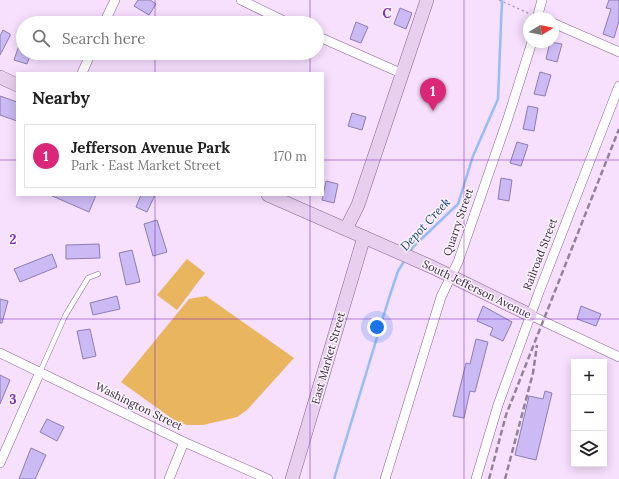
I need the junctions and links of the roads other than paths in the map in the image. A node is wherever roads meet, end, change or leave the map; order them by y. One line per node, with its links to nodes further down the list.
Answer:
1 (115, 0): 6 (street)
2 (241, 0): 7 (street)
3 (427, 0): 14 (street)
4 (542, 0): 5 (street)
5 (539, 12)
6 (107, 16)
7 (274, 16)
8 (559, 26): 11 (street)
9 (324, 39): 14 (street)
10 (530, 48): 22 (street, Quarry Street)
11 (619, 52)
12 (88, 60): 13 (street)
13 (82, 72)
14 (403, 74): 19 (street)
15 (0, 77): 16 (street)
16 (16, 85)
17 (619, 86): 23 (street, Railroad Street)
18 (270, 196): 19 (street, South Jefferson Avenue)
19 (346, 229): 20 (street, South Jefferson Avenue)
20 (364, 237): 22 (street, South Jefferson Avenue); 31 (street, East Market Street)
21 (98, 274): 26 (lane)
22 (451, 276): 23 (street, South Jefferson Avenue); 32 (street, Quarry Street)
23 (530, 315): 25 (street, South Jefferson Avenue); 33 (street, Railroad Street)
24 (0, 353): 26 (street, Washington Street)
25 (619, 357)
26 (40, 372): 27 (street, Washington Street); 28 (street)
27 (184, 442): 29 (street); 30 (street, Washington Street)
28 (0, 462)
29 (168, 479)
30 (268, 479)
31 (292, 479)
32 (385, 479)
33 (476, 479)

